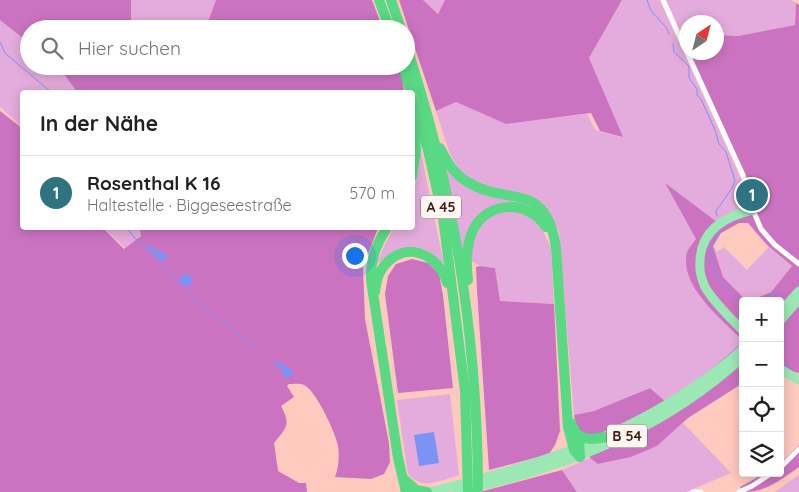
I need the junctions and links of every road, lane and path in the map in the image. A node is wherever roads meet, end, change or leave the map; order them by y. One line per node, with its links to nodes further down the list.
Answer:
1 (379, 0): 4 (highway)
2 (391, 0): 5 (highway)
3 (663, 0): 6 (street)
4 (387, 20)
5 (398, 20)
6 (679, 35)
7 (691, 60): 17 (street)
8 (415, 72): 14 (highway, A 45)
9 (404, 75): 11 (highway)
10 (406, 75): 12 (highway)
11 (406, 90)
12 (410, 90)
13 (415, 108): 28 (highway, A 45)
14 (434, 137): 19 (highway); 24 (highway, A 45)
15 (415, 142): 16 (highway)
16 (415, 157)
17 (753, 210): 20 (street); 26 (main road)
18 (387, 230): 23 (highway)
19 (556, 248): 24 (highway); 38 (highway)
20 (799, 264)
21 (799, 291): 25 (main road)
22 (799, 299): 27 (main road)
23 (374, 300): 28 (highway); 43 (highway)
24 (467, 308): 45 (highway, A 45)
25 (784, 308)
26 (724, 309): 29 (main road); 30 (main road)
27 (784, 316)
28 (457, 318): 45 (highway, A 45)
29 (739, 319)
30 (739, 326)
31 (739, 352): 37 (main road, B 54)
32 (739, 361): 35 (main road, B 54)
33 (739, 368): 35 (main road)
34 (784, 371): 36 (main road)
35 (717, 379): 37 (main road, B 54)
36 (799, 380)
37 (672, 407): 40 (main road, B 54); 42 (main road, B 54)
38 (567, 410): 39 (highway); 42 (highway)
39 (576, 432): 40 (highway); 42 (highway)
40 (606, 437): 42 (main road, B 54)
41 (799, 449): 44 (street)
42 (578, 452): 48 (main road, B 54)
43 (398, 458): 47 (highway); 50 (highway)
44 (784, 464)
45 (473, 467): 48 (highway, A 45); 49 (highway, A 45)
46 (766, 477): 55 (street)
47 (404, 480): 51 (highway); 52 (highway)
48 (483, 485)
49 (461, 490): 52 (main road)
50 (400, 492)
51 (406, 492)
52 (429, 492)
53 (693, 492): 54 (street)
54 (702, 492)
55 (739, 492)

